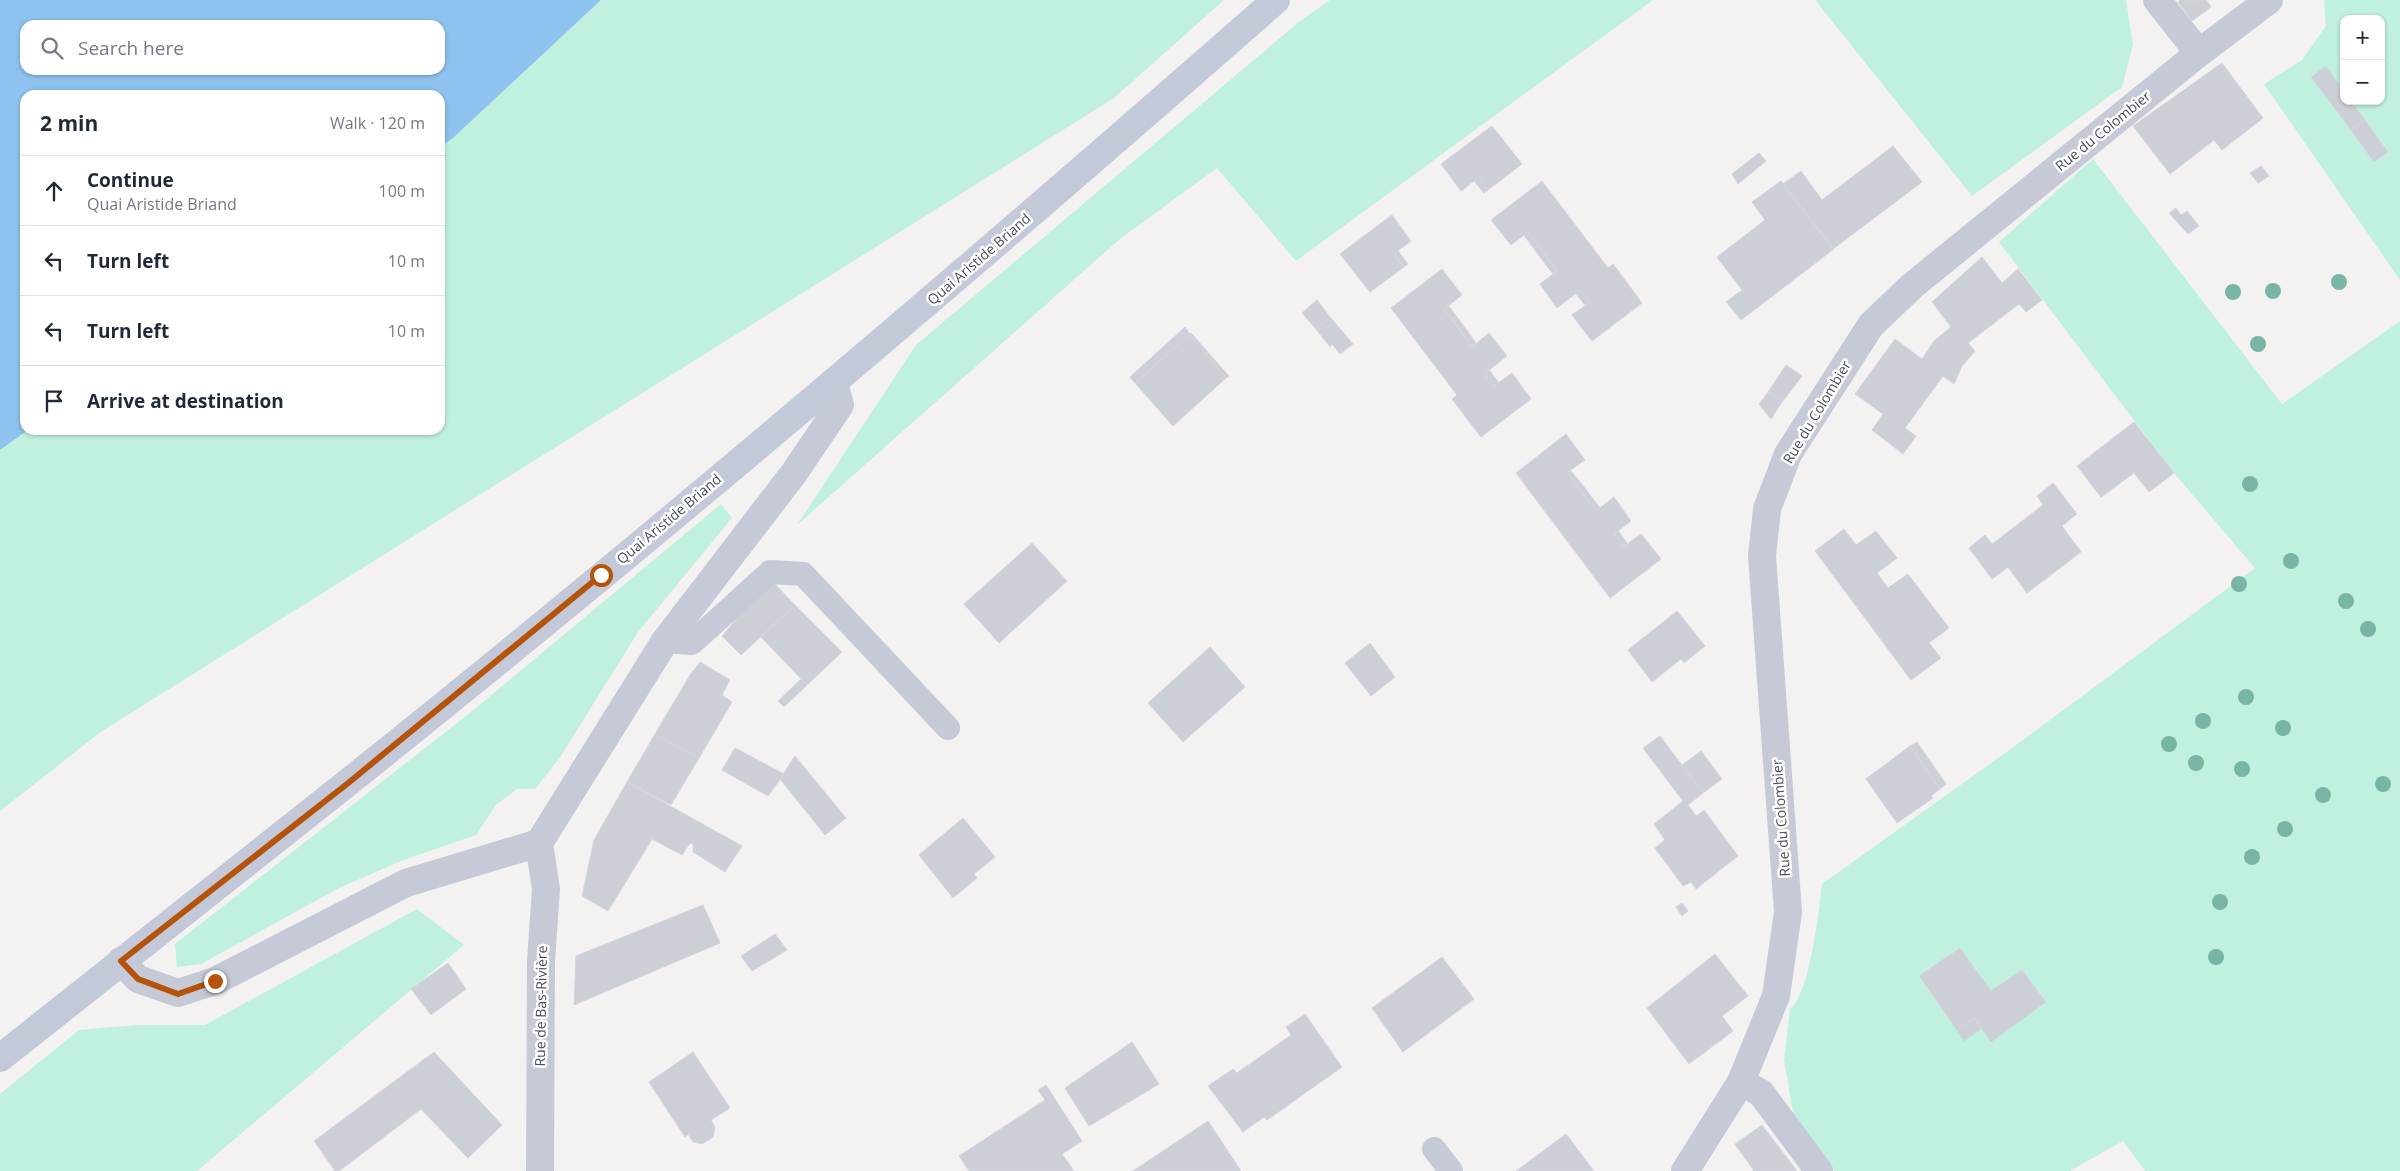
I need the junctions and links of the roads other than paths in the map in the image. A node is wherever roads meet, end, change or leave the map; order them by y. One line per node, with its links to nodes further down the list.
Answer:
1 (1276, 0): 5 (main road, Quai Aristide Briand)
2 (2157, 0): 4 (street)
3 (2269, 0): 4 (street, Rue du Colombier)
4 (2199, 53): 11 (street, Rue du Colombier)
5 (834, 383): 6 (street); 9 (main road, Quai Aristide Briand)
6 (665, 641): 7 (lane); 8 (street)
7 (948, 728)
8 (539, 842): 9 (street); 13 (street, Rue de Bas-Rivière)
9 (121, 961): 10 (main road, Quai Aristide Briand)
10 (0, 1058)
11 (1741, 1082): 15 (street, Rue du Colombier); 16 (street)
12 (1434, 1149): 14 (lane)
13 (540, 1171)
14 (1451, 1171)
15 (1685, 1171)
16 (1819, 1171)

